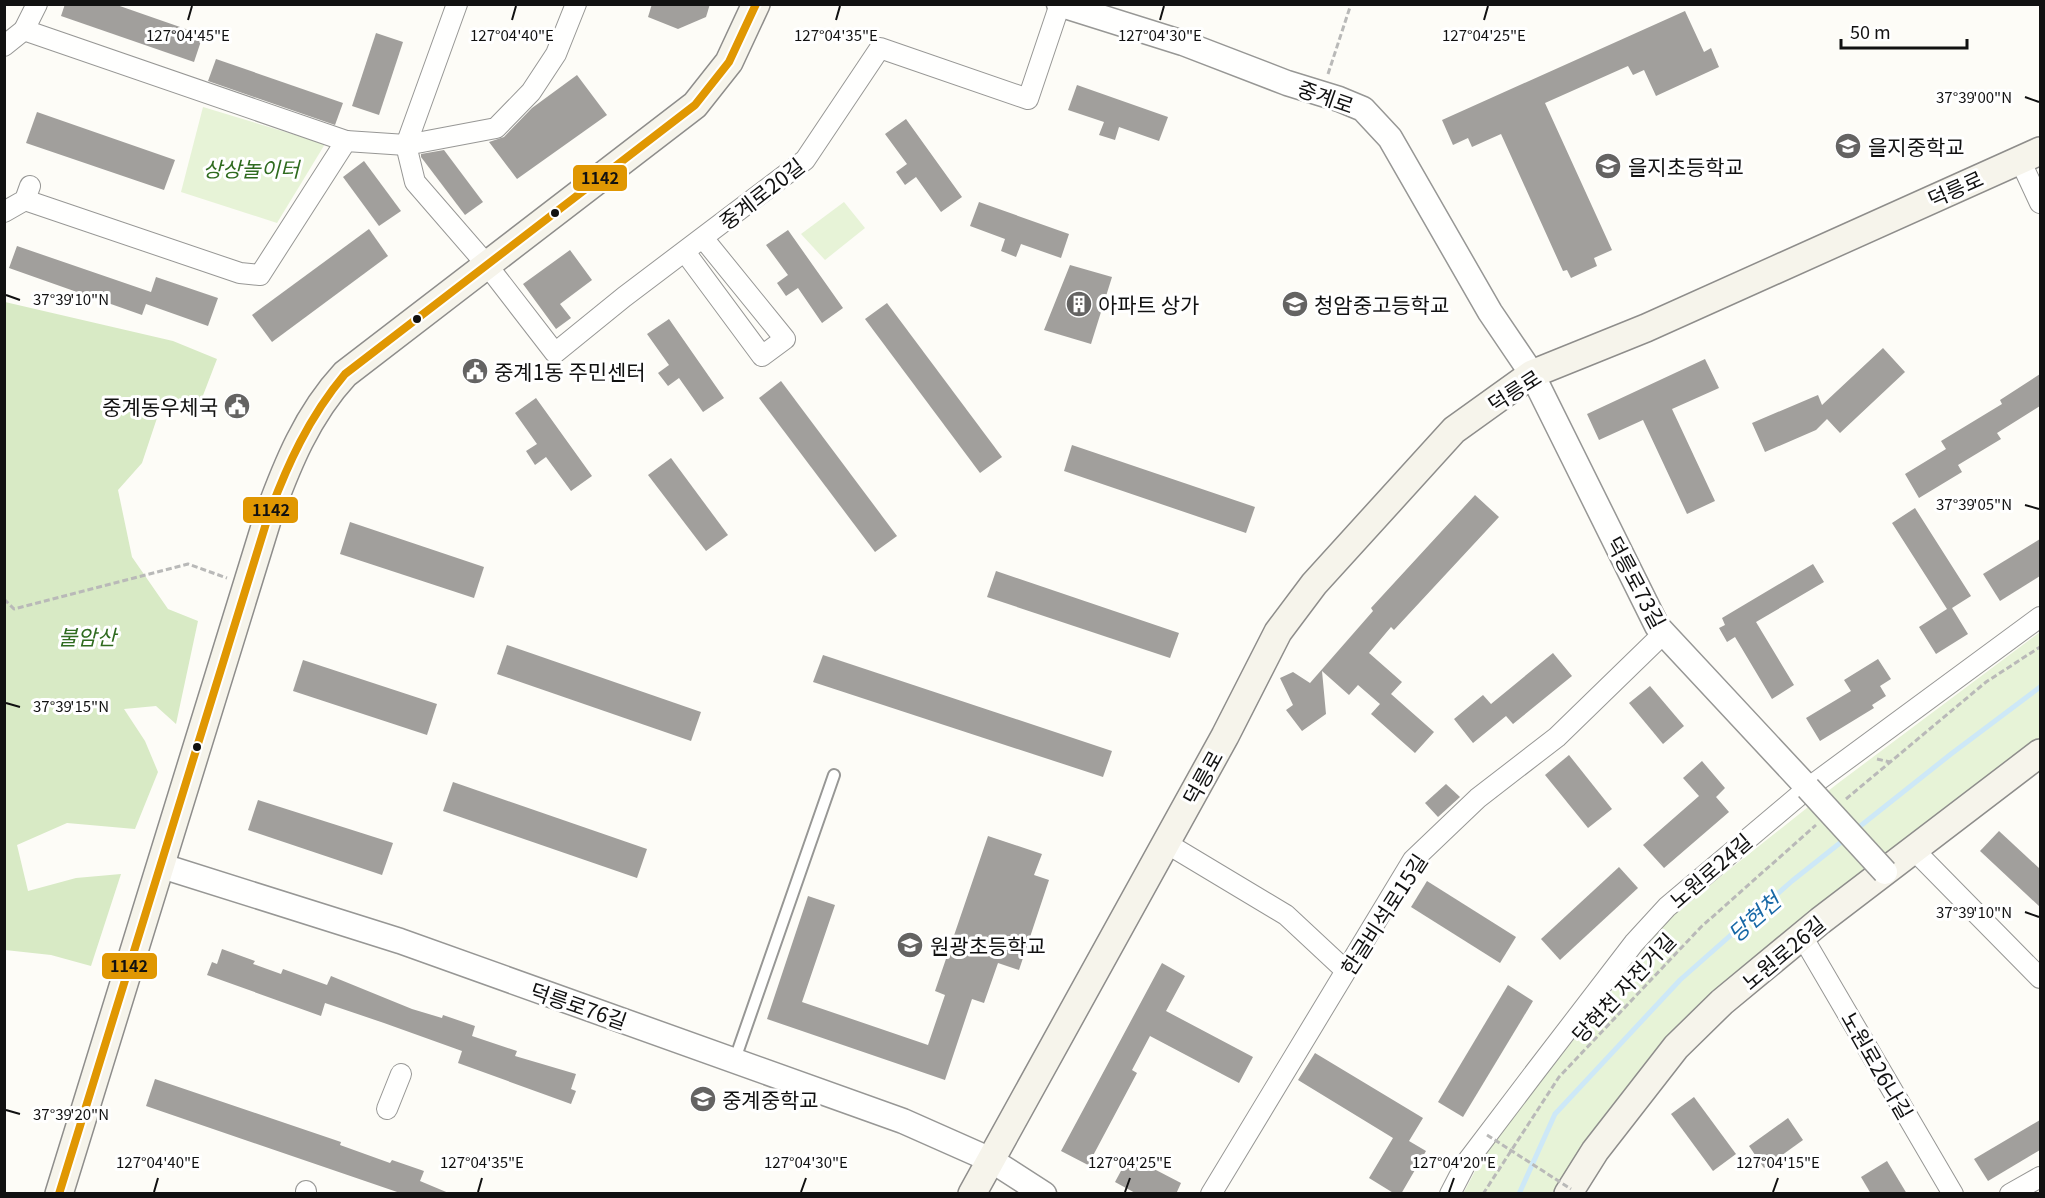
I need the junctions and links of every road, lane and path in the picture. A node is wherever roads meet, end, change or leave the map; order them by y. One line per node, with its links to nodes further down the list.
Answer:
1 (38, 4): 7 (street)
2 (457, 4): 11 (street)
3 (576, 4): 11 (street)
4 (756, 4): 17 (main road)
5 (1351, 4): 9 (path)
6 (1059, 5): 9 (street, 중계로); 15 (street, 중계로20길)
7 (24, 30): 8 (street); 10 (street)
8 (4, 46)
9 (1322, 94): 18 (street, 중계로)
10 (346, 141): 11 (street); 14 (street)
11 (406, 145): 17 (street)
12 (2030, 156): 13 (street); 18 (main road, 덕릉로)
13 (2040, 203)
14 (4, 212)
15 (703, 238): 16 (street, 중계로20길); 16 (street)
16 (685, 252): 17 (street, 중계로20길)
17 (487, 265): 19 (main road)
18 (1532, 375): 22 (street, 덕릉로73길); 29 (main road, 덕릉로)
19 (248, 585): 20 (path); 31 (main road)
20 (4, 598)
21 (2040, 617): 26 (street, 노원로24길)
22 (1664, 633): 26 (street, 덕릉로73길); 34 (street, 한글비석로15길)
23 (2040, 648): 27 (path)
24 (2040, 753): 30 (main road, 노원로26길)
25 (834, 775): 36 (lane)
26 (1808, 788): 32 (street, 덕릉로73길, bridge); 39 (street, 노원로24길)
27 (1839, 805)
28 (1822, 819): 48 (path, 당현천 자전거길)
29 (1166, 843): 34 (street); 40 (main road, 덕릉로)
30 (1914, 850): 32 (main road, 노원로26길); 35 (street)
31 (162, 866): 36 (street, 덕릉로76길); 43 (main road)
32 (1885, 872): 33 (main road, 노원로26길)
33 (1802, 936): 42 (main road, 노원로26길); 49 (street, 노원로26나길)
34 (1345, 970): 46 (street, 한글비석로15길)
35 (2040, 978)
36 (735, 1059): 40 (street, 덕릉로76길)
37 (401, 1074): 38 (street)
38 (387, 1109)
39 (1487, 1135): 42 (path, bridge); 47 (street, 노원로24길)
40 (991, 1160): 44 (main road, 덕릉로); 45 (street, 덕릉로76길)
41 (2040, 1177): 50 (street)
42 (1569, 1191)
43 (59, 1194)
44 (972, 1194)
45 (1044, 1194)
46 (1211, 1194)
47 (1450, 1194)
48 (1483, 1194)
49 (1953, 1194)
50 (2010, 1194)

